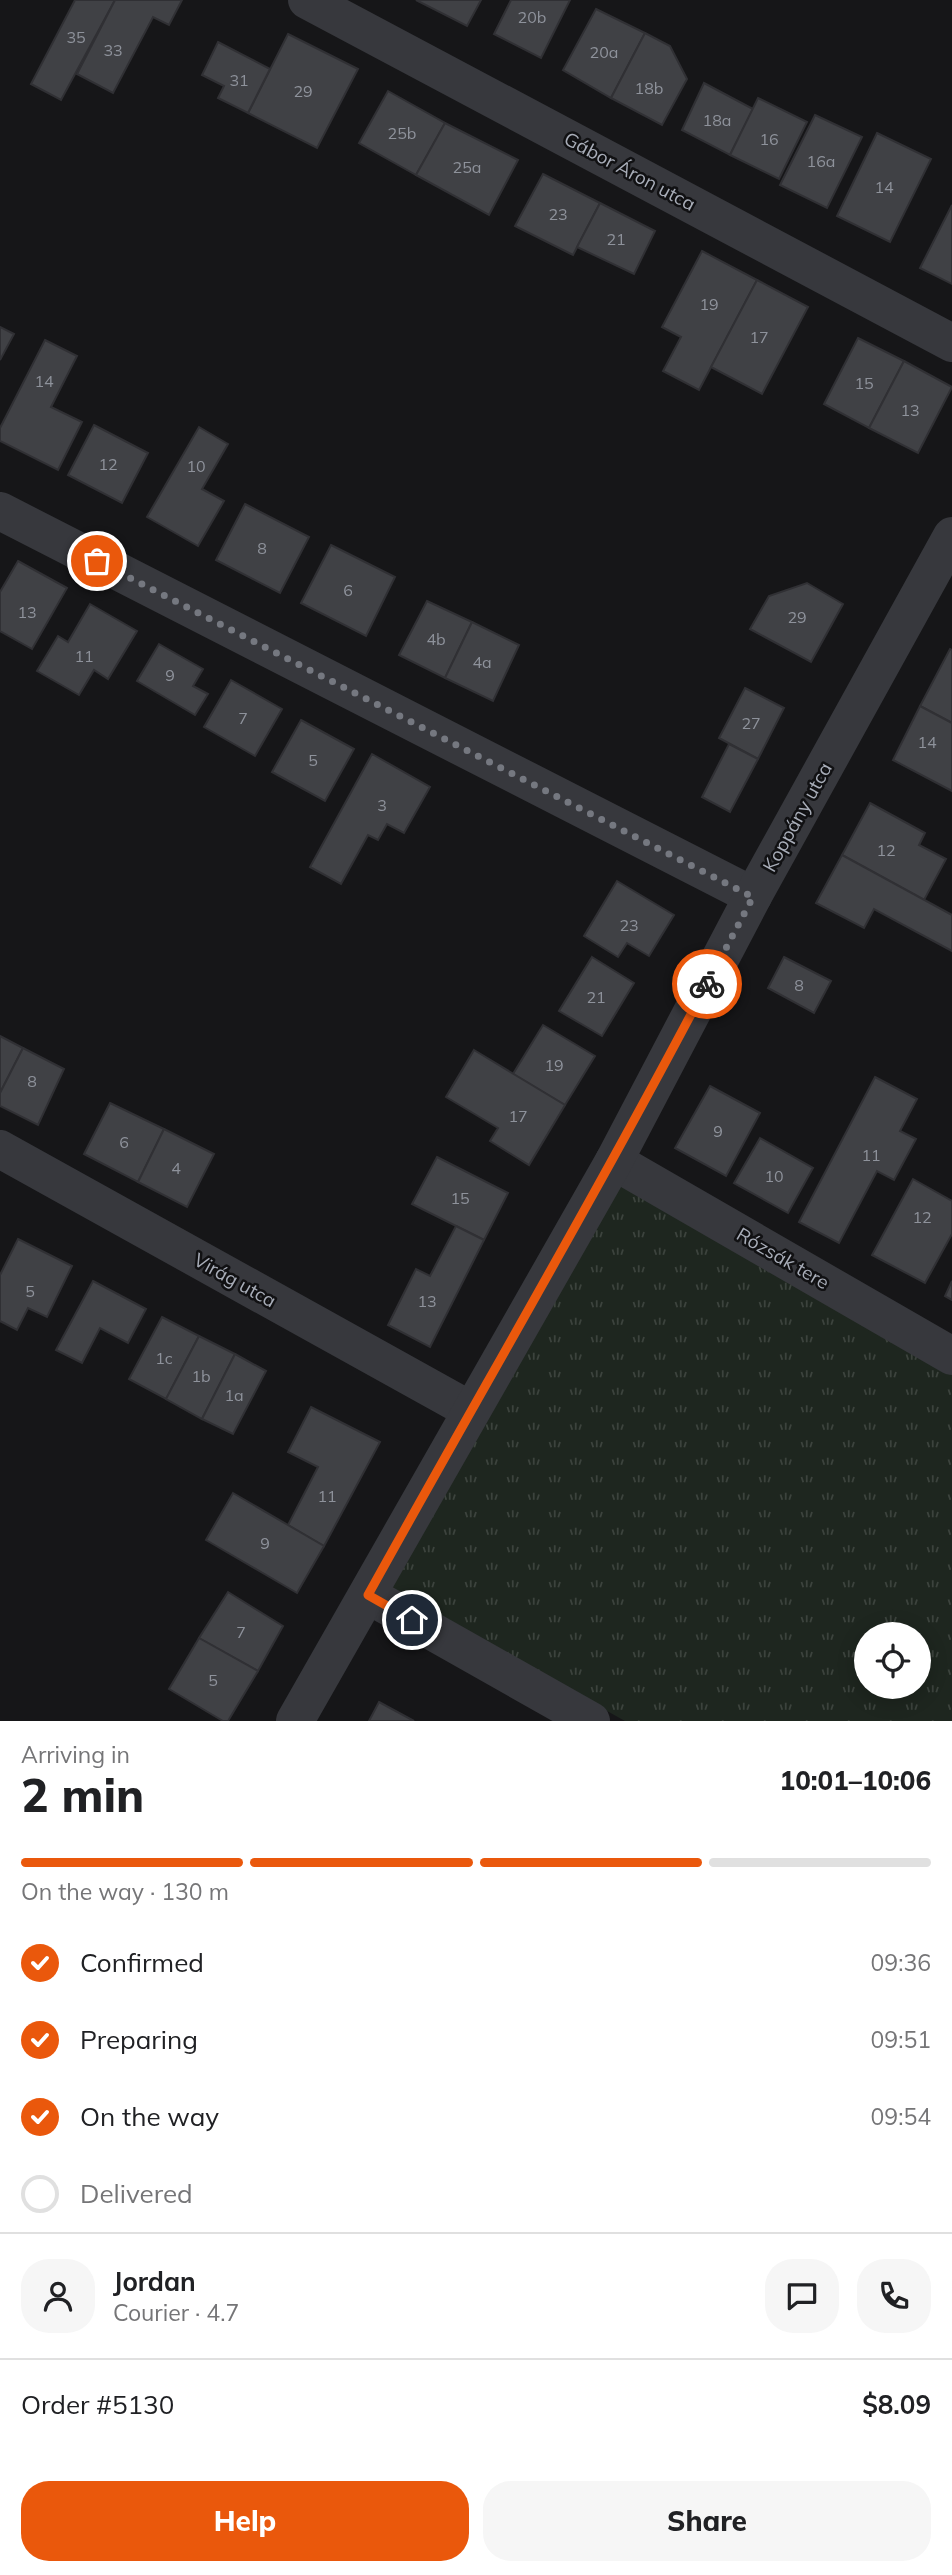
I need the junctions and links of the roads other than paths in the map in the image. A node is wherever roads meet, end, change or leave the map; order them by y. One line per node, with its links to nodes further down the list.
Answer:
1 (307, 0): 2 (street, Gábor Áron utca)
2 (952, 343)
3 (0, 511): 5 (street)
4 (952, 536): 5 (street, Koppány utca)
5 (753, 897): 7 (street, Koppány utca)
6 (0, 1149): 9 (street, Virág utca)
7 (614, 1161): 8 (street, Rózsák tere); 9 (street, Koppány utca)
8 (952, 1356)
9 (470, 1410): 10 (street, Koppány utca)
10 (368, 1595): 11 (street, Koppány utca); 12 (street)
11 (295, 1721)
12 (591, 1721)

